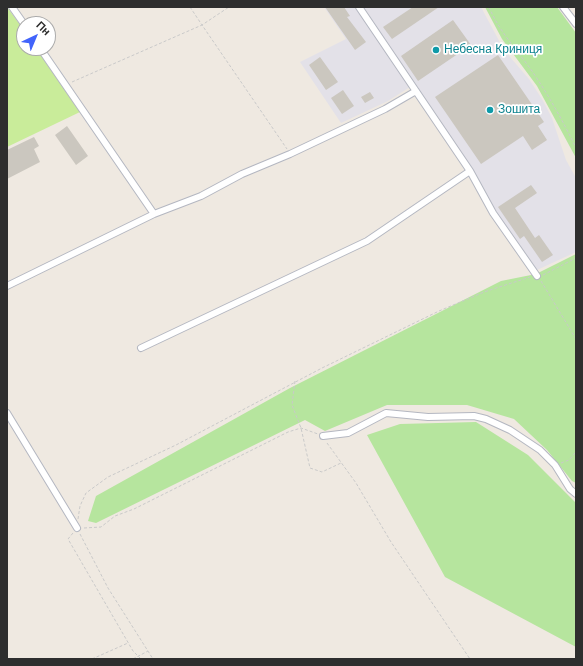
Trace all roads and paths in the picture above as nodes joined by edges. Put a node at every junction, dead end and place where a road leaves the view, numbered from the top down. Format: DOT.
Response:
graph roads {
  1 [pos="12,7"];
  2 [pos="190,7"];
  3 [pos="229,7"];
  4 [pos="358,7"];
  5 [pos="489,7"];
  6 [pos="563,7"];
  7 [pos="18,16"];
  8 [pos="576,24"];
  9 [pos="202,25"];
  10 [pos="46,56"];
  11 [pos="66,85"];
  12 [pos="416,91"];
  13 [pos="576,148"];
  14 [pos="290,154"];
  15 [pos="470,171"];
  16 [pos="154,214"];
  17 [pos="576,258"];
  18 [pos="537,276"];
  19 [pos="7,286"];
  20 [pos="576,339"];
  21 [pos="141,348"];
  22 [pos="295,381"];
  23 [pos="7,413"];
  24 [pos="301,428"];
  25 [pos="323,436"];
  26 [pos="576,452"];
  27 [pos="341,462"];
  28 [pos="555,465"];
  29 [pos="576,494"];
  30 [pos="77,528"];
  31 [pos="128,642"];
  32 [pos="148,650"];
  33 [pos="138,656"];
  34 [pos="92,659"];
  35 [pos="133,659"];
  36 [pos="141,659"];
  37 [pos="153,659"];
  38 [pos="470,659"];
  1 -- 7 [label="street"];
  2 -- 9 [label="path"];
  3 -- 9 [label="path"];
  4 -- 12 [label="street"];
  5 -- 13 [label="path"];
  6 -- 8 [label="street"];
  9 -- 11 [label="path"];
  9 -- 14 [label="path"];
  10 -- 11 [label="street"];
  11 -- 16 [label="street"];
  12 -- 14 [label="street"];
  12 -- 15 [label="street"];
  14 -- 16 [label="street"];
  15 -- 18 [label="street"];
  15 -- 21 [label="street"];
  16 -- 19 [label="street"];
  17 -- 18 [label="path"];
  18 -- 20 [label="path"];
  18 -- 22 [label="path"];
  22 -- 24 [label="path"];
  22 -- 30 [label="path"];
  23 -- 30 [label="street"];
  24 -- 25 [label="path"];
  24 -- 27 [label="path"];
  24 -- 30 [label="path"];
  25 -- 27 [label="path"];
  25 -- 28 [label="street"];
  26 -- 28 [label="path"];
  27 -- 38 [label="path"];
  28 -- 29 [label="street"];
  30 -- 31 [label="path"];
  30 -- 32 [label="path"];
  31 -- 33 [label="path"];
  31 -- 34 [label="path"];
  32 -- 33 [label="path"];
  32 -- 37 [label="path"];
  33 -- 35 [label="path"];
  33 -- 36 [label="path"];
}
